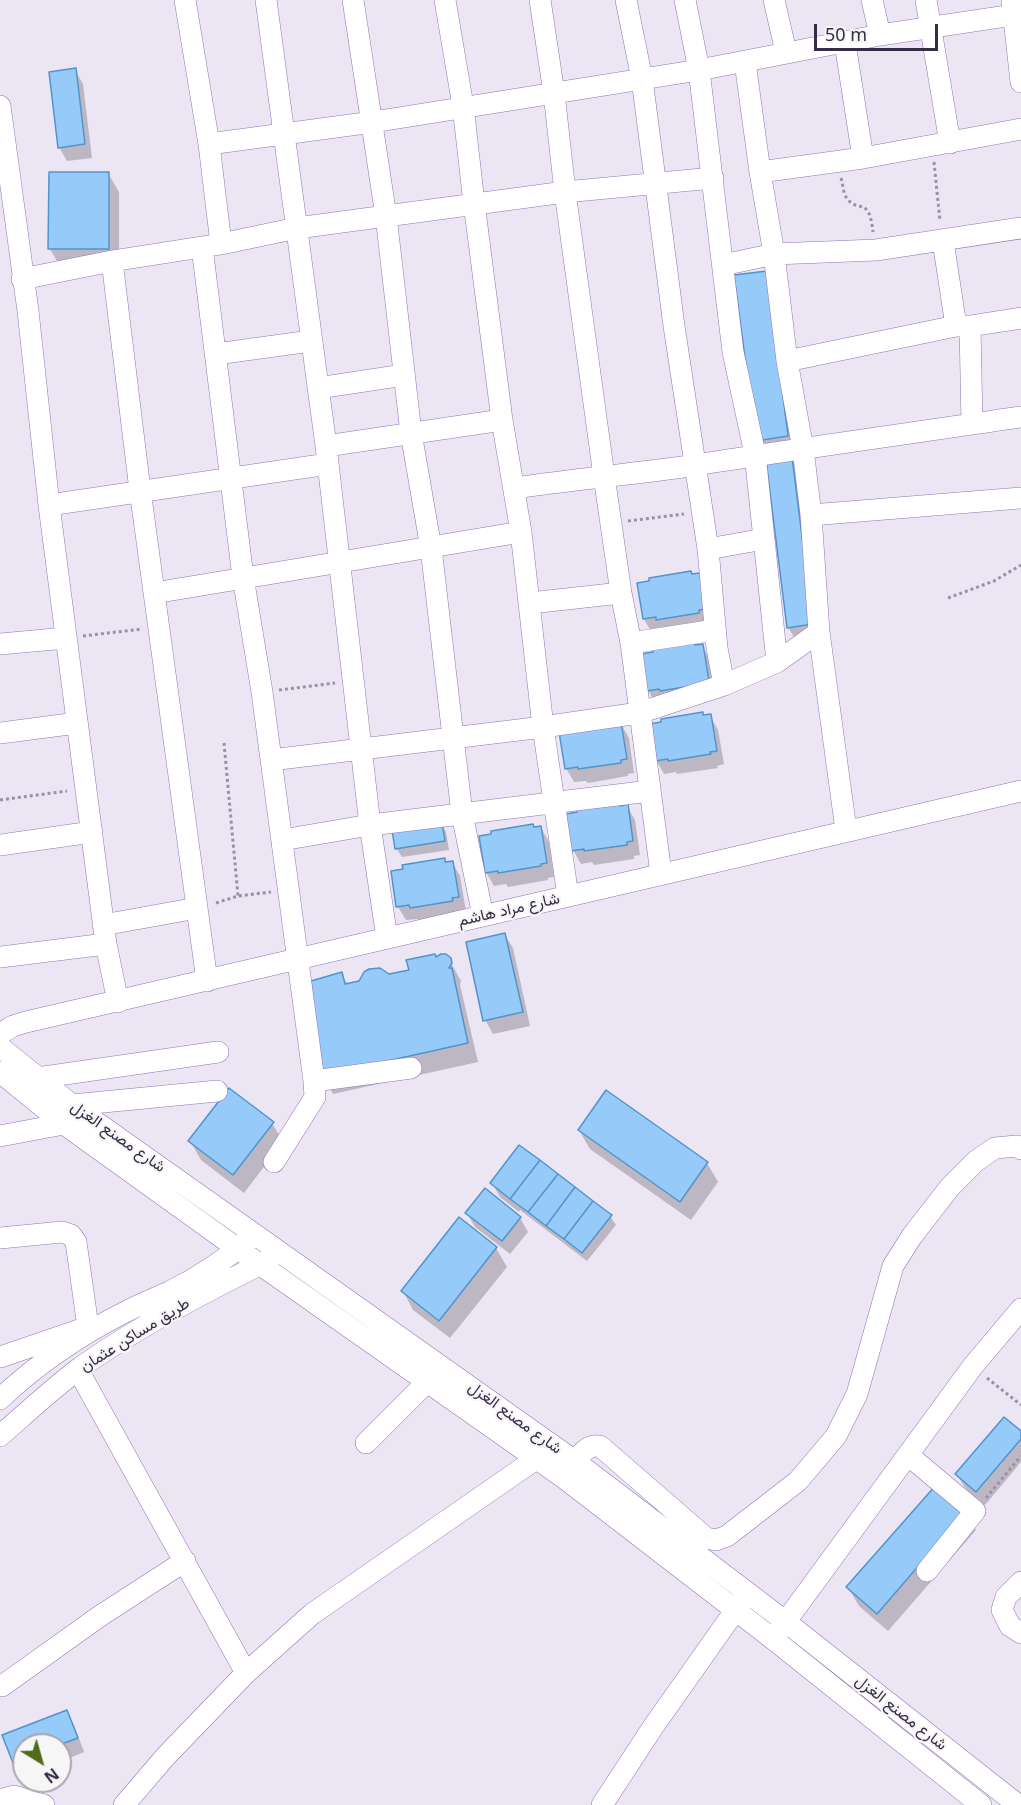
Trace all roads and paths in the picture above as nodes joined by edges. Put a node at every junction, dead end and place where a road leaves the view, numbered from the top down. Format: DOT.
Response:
graph roads {
  1 [pos="185,0"];
  2 [pos="266,0"];
  3 [pos="353,0"];
  4 [pos="446,0"];
  5 [pos="540,0"];
  6 [pos="626,0"];
  7 [pos="685,0"];
  8 [pos="774,0"];
  9 [pos="872,0"];
  10 [pos="926,0"];
  11 [pos="1016,10"];
  12 [pos="931,29"];
  13 [pos="880,35"];
  14 [pos="845,42"];
  15 [pos="786,52"];
  16 [pos="745,62"];
  17 [pos="699,70"];
  18 [pos="642,79"];
  19 [pos="1021,82"];
  20 [pos="554,93"];
  21 [pos="0,106"];
  22 [pos="463,106"];
  23 [pos="373,122"];
  24 [pos="1021,129"];
  25 [pos="284,134"];
  26 [pos="209,144"];
  27 [pos="941,145"];
  28 [pos="862,158"];
  29 [pos="837,162"];
  30 [pos="760,172"];
  31 [pos="713,178"];
  32 [pos="657,184"];
  33 [pos="565,192"];
  34 [pos="474,203"];
  35 [pos="6,205"];
  36 [pos="386,216"];
  37 [pos="297,228"];
  38 [pos="1021,228"];
  39 [pos="943,241"];
  40 [pos="211,246"];
  41 [pos="876,250"];
  42 [pos="774,254"];
  43 [pos="112,261"];
  44 [pos="723,265"];
  45 [pos="22,279"];
  46 [pos="1021,318"];
  47 [pos="963,326"];
  48 [pos="312,340"];
  49 [pos="216,354"];
  50 [pos="787,361"];
  51 [pos="404,375"];
  52 [pos="318,388"];
  53 [pos="1021,417"];
  54 [pos="502,420"];
  55 [pos="972,424"];
  56 [pos="411,433"];
  57 [pos="802,449"];
  58 [pos="755,454"];
  59 [pos="327,455"];
  60 [pos="695,465"];
  61 [pos="604,476"];
  62 [pos="231,478"];
  63 [pos="515,488"];
  64 [pos="140,490"];
  65 [pos="1021,498"];
  66 [pos="49,505"];
  67 [pos="701,511"];
  68 [pos="811,515"];
  69 [pos="612,524"];
  70 [pos="521,532"];
  71 [pos="764,539"];
  72 [pos="432,548"];
  73 [pos="708,549"];
  74 [pos="340,561"];
  75 [pos="1021,565"];
  76 [pos="243,577"];
  77 [pos="154,593"];
  78 [pos="621,593"];
  79 [pos="948,597"];
  80 [pos="530,603"];
  81 [pos="158,628"];
  82 [pos="715,630"];
  83 [pos="819,632"];
  84 [pos="66,638"];
  85 [pos="631,643"];
  86 [pos="0,644"];
  87 [pos="777,662"];
  88 [pos="354,681"];
  89 [pos="724,685"];
  90 [pos="262,692"];
  91 [pos="639,713"];
  92 [pos="77,723"];
  93 [pos="543,728"];
  94 [pos="0,733"];
  95 [pos="452,738"];
  96 [pos="224,743"];
  97 [pos="363,749"];
  98 [pos="271,760"];
  99 [pos="87,788"];
  100 [pos="650,791"];
  101 [pos="1021,791"];
  102 [pos="0,800"];
  103 [pos="554,803"];
  104 [pos="462,814"];
  105 [pos="370,825"];
  106 [pos="846,831"];
  107 [pos="92,832"];
  108 [pos="282,840"];
  109 [pos="0,845"];
  110 [pos="661,874"];
  111 [pos="288,889"];
  112 [pos="238,896"];
  113 [pos="568,896"];
  114 [pos="197,908"];
  115 [pos="483,916"];
  116 [pos="104,935"];
  117 [pos="387,939"];
  118 [pos="0,957"];
  119 [pos="298,959"];
  120 [pos="207,981"];
  121 [pos="118,1002"];
  122 [pos="0,1034"];
  123 [pos="0,1047"];
  124 [pos="218,1052"];
  125 [pos="411,1068"];
  126 [pos="0,1072"];
  127 [pos="37,1078"];
  128 [pos="314,1081"];
  129 [pos="216,1091"];
  130 [pos="68,1114"];
  131 [pos="0,1136"];
  132 [pos="1021,1149"];
  133 [pos="274,1162"];
  134 [pos="255,1234"];
  135 [pos="0,1238"];
  136 [pos="238,1249"];
  137 [pos="282,1253"];
  138 [pos="260,1264"];
  139 [pos="214,1278"];
  140 [pos="1021,1309"];
  141 [pos="88,1329"];
  142 [pos="0,1356"];
  143 [pos="972,1366"];
  144 [pos="443,1367"];
  145 [pos="78,1370"];
  146 [pos="428,1382"];
  147 [pos="0,1399"];
  148 [pos="1021,1405"];
  149 [pos="0,1436"];
  150 [pos="366,1443"];
  151 [pos="546,1452"];
  152 [pos="908,1455"];
  153 [pos="1021,1456"];
  154 [pos="570,1470"];
  155 [pos="975,1511"];
  156 [pos="185,1561"];
  157 [pos="927,1571"];
  158 [pos="1021,1582"];
  159 [pos="742,1601"];
  160 [pos="786,1622"];
  161 [pos="1021,1633"];
  162 [pos="773,1639"];
  163 [pos="246,1673"];
  164 [pos="2,1686"];
  165 [pos="0,1800"];
  166 [pos="44,1805"];
  167 [pos="124,1805"];
  168 [pos="602,1805"];
  169 [pos="981,1805"];
  170 [pos="1018,1805"];
  1 -- 26 [label="street"];
  2 -- 25 [label="street"];
  3 -- 23 [label="street"];
  4 -- 22 [label="street"];
  5 -- 20 [label="street"];
  6 -- 18 [label="street"];
  7 -- 17 [label="street"];
  8 -- 15 [label="street"];
  9 -- 13 [label="street"];
  10 -- 12 [label="street"];
  11 -- 12 [label="street"];
  11 -- 19 [label="street"];
  12 -- 13 [label="street"];
  12 -- 27 [label="street"];
  13 -- 14 [label="street"];
  14 -- 15 [label="street"];
  14 -- 28 [label="street"];
  15 -- 16 [label="street"];
  16 -- 17 [label="street"];
  16 -- 30 [label="street"];
  17 -- 18 [label="street"];
  17 -- 31 [label="street"];
  18 -- 20 [label="street"];
  18 -- 32 [label="street"];
  20 -- 22 [label="street"];
  20 -- 33 [label="street"];
  21 -- 35 [label="street"];
  22 -- 23 [label="street"];
  22 -- 34 [label="street"];
  23 -- 25 [label="street"];
  23 -- 36 [label="street"];
  24 -- 27 [label="street"];
  25 -- 26 [label="street"];
  25 -- 37 [label="street"];
  26 -- 40 [label="street"];
  27 -- 28 [label="street"];
  27 -- 39 [label="path"];
  28 -- 29 [label="street"];
  29 -- 30 [label="street"];
  29 -- 41 [label="path"];
  30 -- 42 [label="street"];
  31 -- 32 [label="street"];
  31 -- 44 [label="street"];
  32 -- 33 [label="street"];
  32 -- 60 [label="street"];
  33 -- 34 [label="street"];
  33 -- 61 [label="street"];
  34 -- 36 [label="street"];
  34 -- 54 [label="street"];
  35 -- 45 [label="street"];
  36 -- 37 [label="street"];
  36 -- 51 [label="street"];
  37 -- 40 [label="street"];
  37 -- 48 [label="street"];
  38 -- 39 [label="street"];
  39 -- 41 [label="street"];
  39 -- 47 [label="street"];
  40 -- 43 [label="street"];
  40 -- 49 [label="street"];
  41 -- 42 [label="street"];
  42 -- 44 [label="street"];
  42 -- 50 [label="street"];
  43 -- 45 [label="street"];
  43 -- 64 [label="street"];
  44 -- 58 [label="street"];
  45 -- 66 [label="street"];
  46 -- 47 [label="street"];
  47 -- 50 [label="street"];
  47 -- 55 [label="street"];
  48 -- 49 [label="street"];
  48 -- 52 [label="street"];
  49 -- 62 [label="street"];
  50 -- 57 [label="street"];
  51 -- 52 [label="street"];
  51 -- 56 [label="street"];
  52 -- 59 [label="street"];
  53 -- 55 [label="street"];
  54 -- 56 [label="street"];
  54 -- 63 [label="street"];
  55 -- 57 [label="street"];
  56 -- 59 [label="street"];
  56 -- 72 [label="street"];
  57 -- 58 [label="street"];
  57 -- 68 [label="street"];
  58 -- 60 [label="street"];
  58 -- 71 [label="street"];
  59 -- 62 [label="street"];
  59 -- 74 [label="street"];
  60 -- 61 [label="street"];
  60 -- 67 [label="street"];
  61 -- 63 [label="street"];
  61 -- 69 [label="street"];
  62 -- 64 [label="street"];
  62 -- 76 [label="street"];
  63 -- 70 [label="street"];
  64 -- 66 [label="street"];
  64 -- 77 [label="street"];
  65 -- 68 [label="street"];
  66 -- 84 [label="street"];
  67 -- 69 [label="path"];
  67 -- 73 [label="street"];
  68 -- 83 [label="street"];
  69 -- 78 [label="street"];
  70 -- 72 [label="street"];
  70 -- 80 [label="street"];
  71 -- 73 [label="street"];
  71 -- 87 [label="street"];
  72 -- 74 [label="street"];
  72 -- 95 [label="street"];
  73 -- 82 [label="street"];
  74 -- 76 [label="street"];
  74 -- 88 [label="street"];
  75 -- 79 [label="path"];
  76 -- 77 [label="street"];
  76 -- 90 [label="street"];
  77 -- 81 [label="street"];
  78 -- 80 [label="street"];
  78 -- 85 [label="street"];
  80 -- 93 [label="street"];
  81 -- 84 [label="path"];
  81 -- 114 [label="street"];
  82 -- 85 [label="street"];
  82 -- 89 [label="street"];
  83 -- 87 [label="street"];
  83 -- 106 [label="street"];
  84 -- 86 [label="street"];
  84 -- 92 [label="street"];
  85 -- 91 [label="street"];
  87 -- 89 [label="street"];
  88 -- 90 [label="path"];
  88 -- 97 [label="street"];
  89 -- 91 [label="street"];
  90 -- 98 [label="street"];
  91 -- 93 [label="street"];
  91 -- 100 [label="street"];
  92 -- 94 [label="street"];
  92 -- 99 [label="street"];
  93 -- 95 [label="street"];
  93 -- 103 [label="street"];
  95 -- 97 [label="street"];
  95 -- 104 [label="street"];
  96 -- 112 [label="path"];
  97 -- 98 [label="street"];
  97 -- 105 [label="street"];
  98 -- 108 [label="street"];
  99 -- 102 [label="path"];
  99 -- 107 [label="street"];
  100 -- 103 [label="street"];
  100 -- 110 [label="street"];
  101 -- 106 [label="street, شارع مراد هاشم"];
  103 -- 104 [label="street"];
  103 -- 113 [label="street"];
  104 -- 105 [label="street"];
  104 -- 115 [label="street"];
  105 -- 108 [label="street"];
  105 -- 117 [label="street"];
  106 -- 110 [label="street, شارع مراد هاشم"];
  107 -- 109 [label="street"];
  107 -- 116 [label="street"];
  108 -- 111 [label="street"];
  110 -- 113 [label="street, شارع مراد هاشم"];
  111 -- 112 [label="path"];
  111 -- 119 [label="street"];
  112 -- 114 [label="path"];
  113 -- 115 [label="street, شارع مراد هاشم"];
  114 -- 116 [label="street"];
  114 -- 120 [label="street"];
  115 -- 117 [label="street, شارع مراد هاشم"];
  116 -- 118 [label="street"];
  116 -- 121 [label="street"];
  117 -- 119 [label="street, شارع مراد هاشم"];
  119 -- 120 [label="street, شارع مراد هاشم"];
  119 -- 128 [label="street"];
  120 -- 121 [label="street, شارع مراد هاشم"];
  121 -- 122 [label="street, شارع مراد هاشم"];
  123 -- 127 [label="street, شارع مصنع الغزل"];
  124 -- 127 [label="street"];
  125 -- 128 [label="street"];
  126 -- 130 [label="street, شارع مصنع الغزل"];
  127 -- 130 [label="street, شارع مصنع الغزل"];
  128 -- 133 [label="street"];
  129 -- 130 [label="street"];
  130 -- 131 [label="street"];
  130 -- 134 [label="street, شارع مصنع الغزل"];
  130 -- 136 [label="street, شارع مصنع الغزل"];
  132 -- 154 [label="street"];
  134 -- 136 [label="street, طريق مساكن عثمان"];
  134 -- 137 [label="street, شارع مصنع الغزل"];
  135 -- 141 [label="street"];
  136 -- 138 [label="street, شارع مصنع الغزل"];
  136 -- 139 [label="street, طريق مساكن عثمان"];
  137 -- 138 [label="street, طريق مساكن عثمان"];
  137 -- 144 [label="street, شارع مصنع الغزل"];
  138 -- 139 [label="street, طريق مساكن عثمان"];
  138 -- 146 [label="street, شارع مصنع الغزل"];
  139 -- 141 [label="street, طريق مساكن عثمان"];
  139 -- 145 [label="street, طريق مساكن عثمان"];
  140 -- 143 [label="street"];
  141 -- 142 [label="street"];
  141 -- 147 [label="street, طريق مساكن عثمان"];
  143 -- 148 [label="path"];
  143 -- 152 [label="street"];
  144 -- 146 [label="street"];
  144 -- 151 [label="street, شارع مصنع الغزل"];
  145 -- 149 [label="street, طريق مساكن عثمان"];
  145 -- 156 [label="street"];
  146 -- 150 [label="street"];
  146 -- 151 [label="street, شارع مصنع الغزل"];
  151 -- 154 [label="street, شارع مصنع الغزل"];
  151 -- 163 [label="street"];
  152 -- 155 [label="street"];
  152 -- 160 [label="street"];
  153 -- 155 [label="path"];
  154 -- 159 [label="street, شارع مصنع الغزل"];
  155 -- 157 [label="street"];
  156 -- 163 [label="street"];
  156 -- 164 [label="street"];
  158 -- 161 [label="street"];
  159 -- 160 [label="street, شارع مصنع الغزل"];
  159 -- 162 [label="street, شارع مصنع الغزل"];
  159 -- 168 [label="street"];
  160 -- 162 [label="street"];
  160 -- 170 [label="street, شارع مصنع الغزل"];
  162 -- 169 [label="street, شارع مصنع الغزل"];
  163 -- 167 [label="street"];
  165 -- 166 [label="street"];
}
